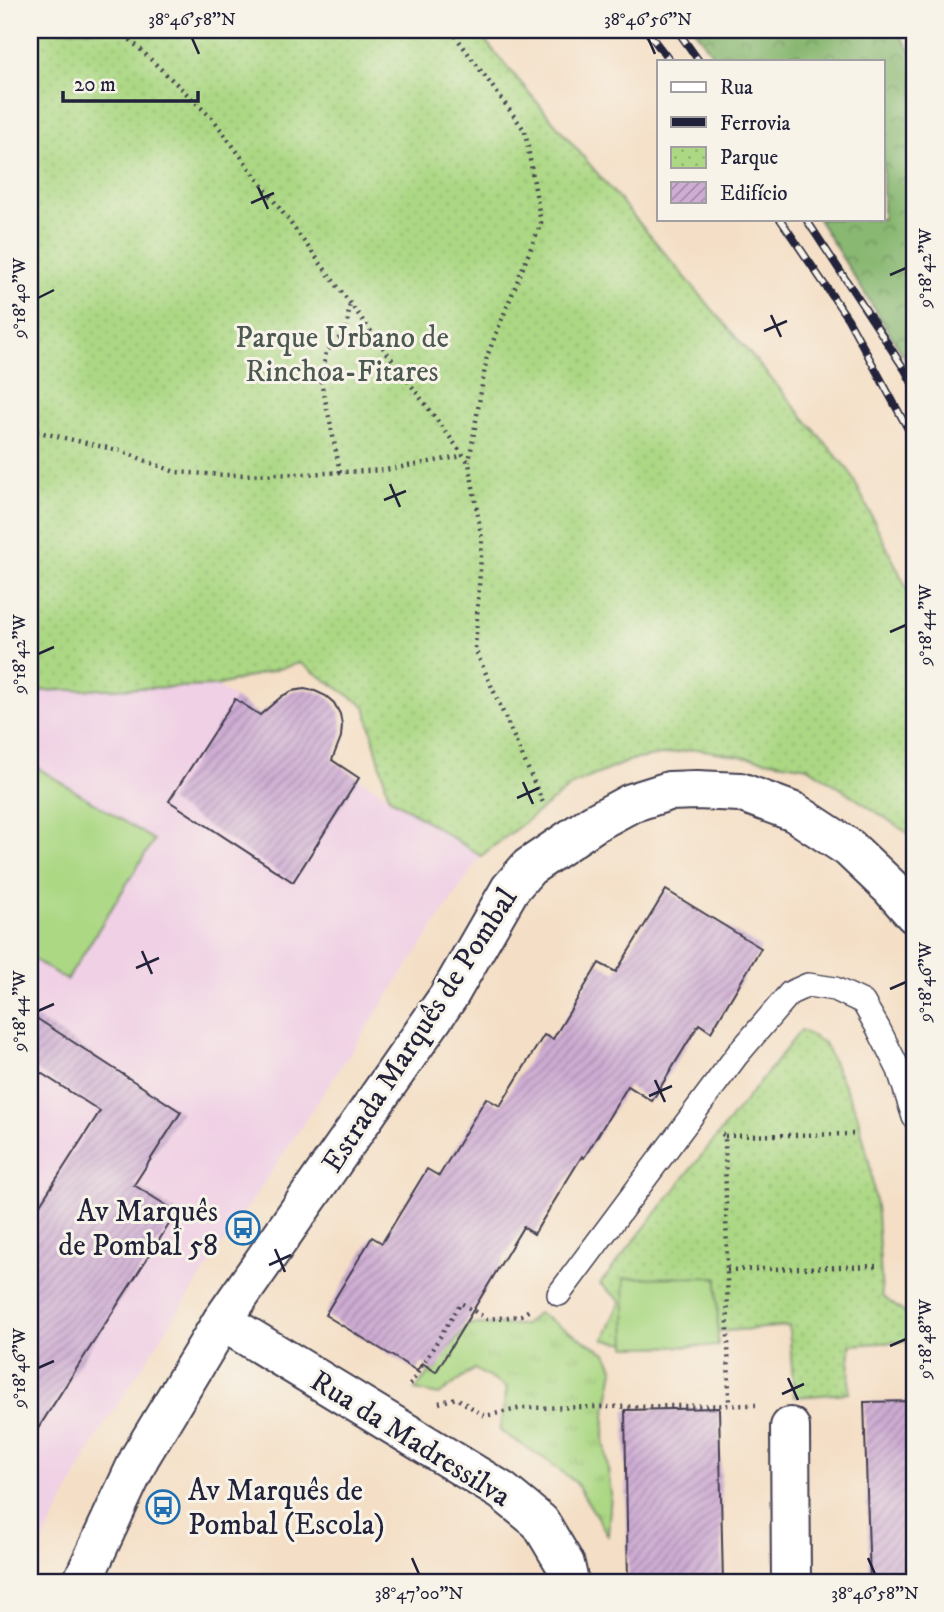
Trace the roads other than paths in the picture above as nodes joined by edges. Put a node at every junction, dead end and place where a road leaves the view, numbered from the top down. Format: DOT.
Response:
graph roads {
  1 [pos="914,914"];
  2 [pos="914,1117"];
  3 [pos="559,1294"];
  4 [pos="222,1321"];
  5 [pos="790,1427"];
  6 [pos="83,1582"];
  7 [pos="569,1582"];
  8 [pos="791,1582"];
  1 -- 4 [label="street, Estrada Marquês de Pombal"];
  2 -- 3 [label="lane"];
  4 -- 6 [label="street, Estrada Marquês de Pombal"];
  4 -- 7 [label="street, Rua da Madressilva"];
  5 -- 8 [label="street"];
}
